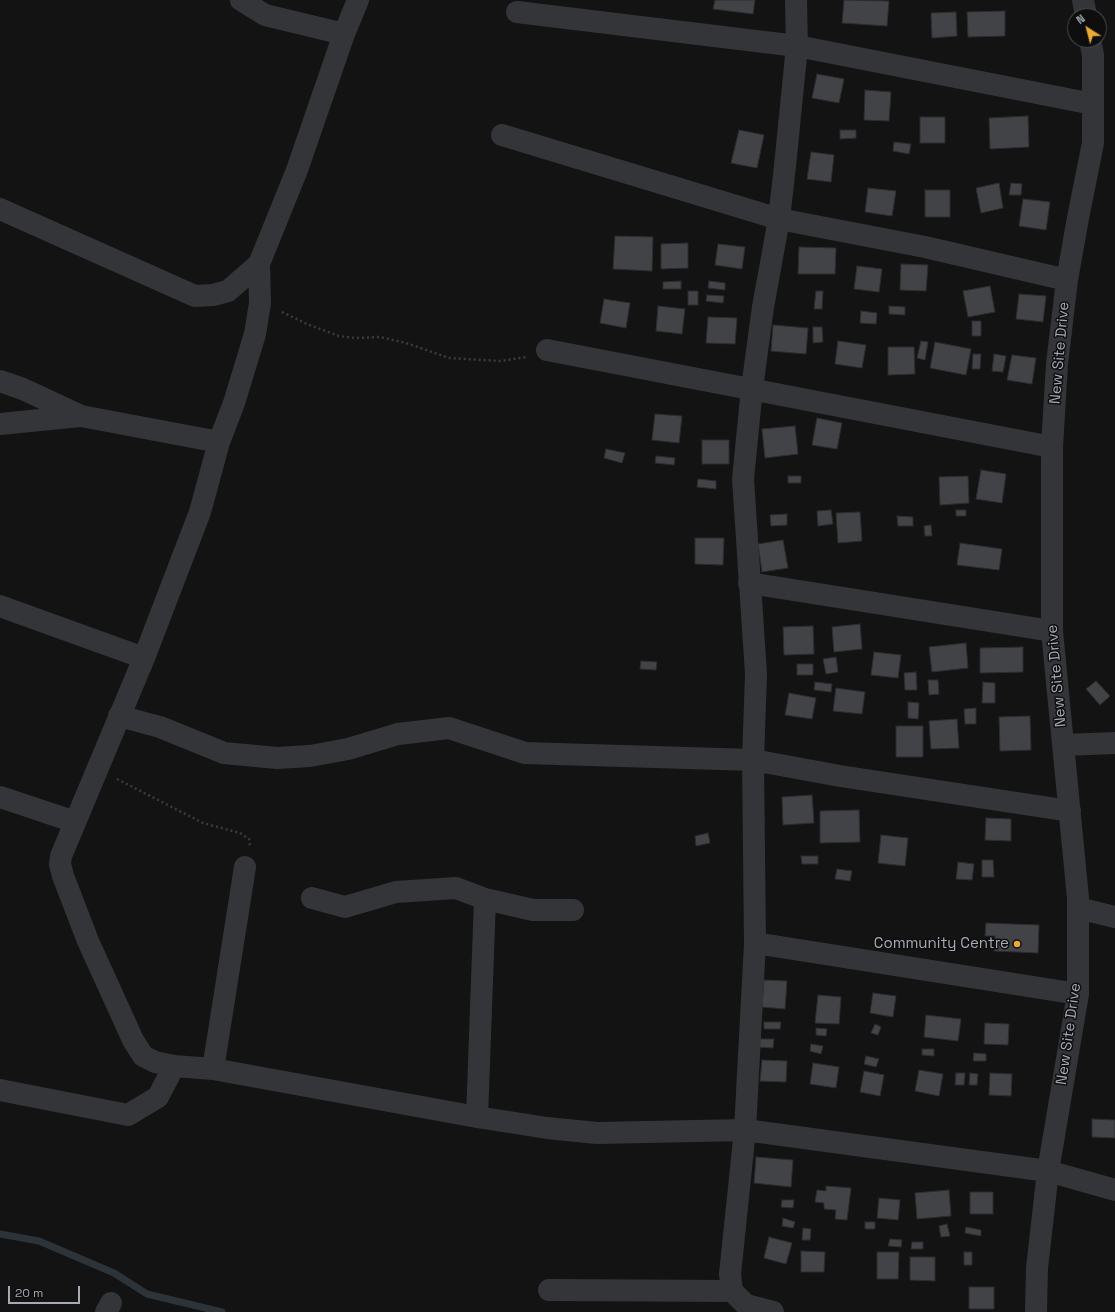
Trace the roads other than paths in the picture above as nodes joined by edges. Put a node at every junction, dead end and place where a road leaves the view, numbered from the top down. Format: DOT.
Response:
graph roads {
  1 [pos="241,0"];
  2 [pos="358,0"];
  3 [pos="796,0"];
  4 [pos="517,12"];
  5 [pos="344,34"];
  6 [pos="797,46"];
  7 [pos="1092,48"];
  8 [pos="1093,104"];
  9 [pos="502,135"];
  10 [pos="0,209"];
  11 [pos="779,219"];
  12 [pos="259,264"];
  13 [pos="1067,280"];
  14 [pos="547,350"];
  15 [pos="0,381"];
  16 [pos="752,388"];
  17 [pos="81,416"];
  18 [pos="0,424"];
  19 [pos="219,442"];
  20 [pos="1052,447"];
  21 [pos="749,583"];
  22 [pos="0,606"];
  23 [pos="1052,631"];
  24 [pos="144,658"];
  25 [pos="119,716"];
  26 [pos="1115,743"];
  27 [pos="1064,745"];
  28 [pos="753,760"];
  29 [pos="0,797"];
  30 [pos="1070,811"];
  31 [pos="75,822"];
  32 [pos="245,867"];
  33 [pos="312,898"];
  34 [pos="485,899"];
  35 [pos="1078,908"];
  36 [pos="573,910"];
  37 [pos="1115,917"];
  38 [pos="755,944"];
  39 [pos="1078,994"];
  40 [pos="174,1066"];
  41 [pos="213,1069"];
  42 [pos="0,1090"];
  43 [pos="477,1117"];
  44 [pos="745,1130"];
  45 [pos="1048,1171"];
  46 [pos="1115,1190"];
  47 [pos="549,1290"];
  48 [pos="732,1291"];
  49 [pos="773,1312"];
  50 [pos="1036,1312"];
  1 -- 5 [label="street"];
  2 -- 5 [label="street"];
  3 -- 6 [label="street"];
  4 -- 6 [label="street"];
  5 -- 12 [label="street"];
  6 -- 8 [label="street"];
  6 -- 11 [label="street"];
  7 -- 8 [label="street, New Site Drive"];
  8 -- 13 [label="street, New Site Drive"];
  9 -- 11 [label="street"];
  10 -- 12 [label="street"];
  11 -- 13 [label="street"];
  11 -- 16 [label="street"];
  12 -- 19 [label="street"];
  13 -- 20 [label="street, New Site Drive"];
  14 -- 16 [label="street"];
  15 -- 17 [label="street"];
  16 -- 20 [label="street"];
  16 -- 21 [label="street"];
  17 -- 18 [label="street"];
  17 -- 19 [label="street"];
  19 -- 24 [label="street"];
  20 -- 23 [label="street, New Site Drive"];
  21 -- 23 [label="street"];
  21 -- 28 [label="street"];
  22 -- 24 [label="street"];
  23 -- 27 [label="street, New Site Drive"];
  24 -- 25 [label="street"];
  25 -- 28 [label="street"];
  25 -- 31 [label="street"];
  26 -- 27 [label="street"];
  27 -- 30 [label="street, New Site Drive"];
  28 -- 30 [label="street"];
  28 -- 38 [label="street"];
  29 -- 31 [label="street"];
  30 -- 35 [label="street, New Site Drive"];
  31 -- 40 [label="street"];
  32 -- 41 [label="street"];
  33 -- 34 [label="street"];
  34 -- 36 [label="street"];
  34 -- 43 [label="street"];
  35 -- 37 [label="street"];
  35 -- 39 [label="street, New Site Drive"];
  38 -- 39 [label="street"];
  38 -- 44 [label="street"];
  39 -- 45 [label="street, New Site Drive"];
  40 -- 41 [label="street"];
  40 -- 42 [label="street"];
  41 -- 43 [label="street"];
  43 -- 44 [label="street"];
  44 -- 45 [label="street"];
  44 -- 48 [label="street"];
  45 -- 46 [label="street"];
  45 -- 50 [label="street, New Site Drive"];
  47 -- 48 [label="street"];
  48 -- 49 [label="street"];
}
